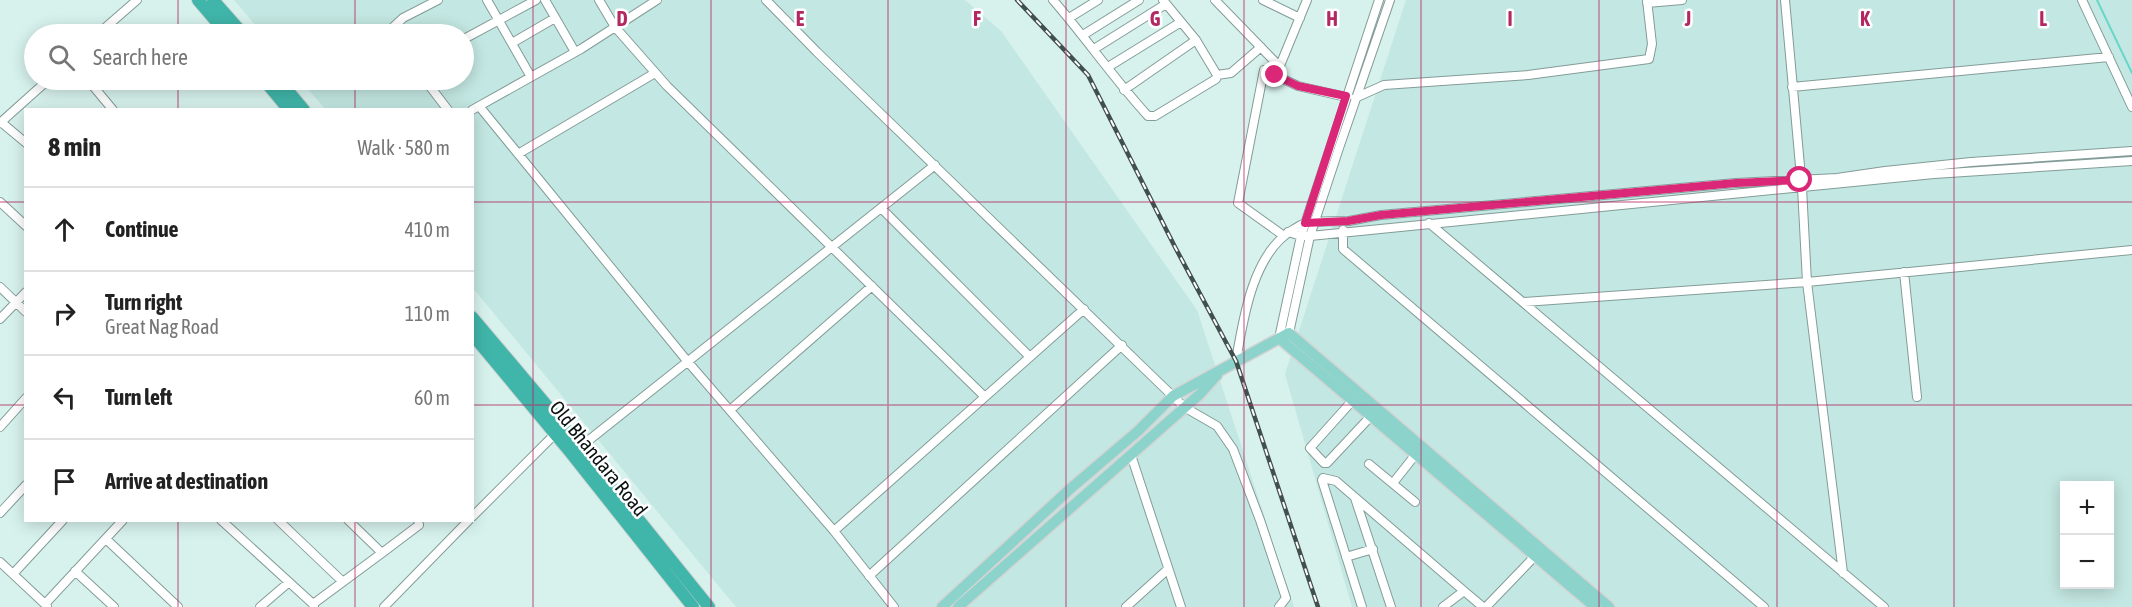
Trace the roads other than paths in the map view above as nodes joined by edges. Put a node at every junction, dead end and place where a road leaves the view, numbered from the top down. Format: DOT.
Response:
graph roads {
  1 [pos="198,0"];
  2 [pos="213,0"];
  3 [pos="438,0"];
  4 [pos="486,0"];
  5 [pos="536,0"];
  6 [pos="545,0"];
  7 [pos="599,0"];
  8 [pos="657,0"];
  9 [pos="766,0"];
  10 [pos="1055,0"];
  11 [pos="1098,0"];
  12 [pos="1139,0"];
  13 [pos="1215,0"];
  14 [pos="1263,0"];
  15 [pos="1306,0"];
  16 [pos="1379,0"];
  17 [pos="1390,0"];
  18 [pos="1682,0"];
  19 [pos="1785,0"];
  20 [pos="2082,0"];
  21 [pos="135,1"];
  22 [pos="1647,1"];
  23 [pos="1165,2"];
  24 [pos="1276,4"];
  25 [pos="555,18"];
  26 [pos="1069,18"];
  27 [pos="1300,18"];
  28 [pos="498,20"];
  29 [pos="1181,21"];
  30 [pos="109,24"];
  31 [pos="218,24"];
  32 [pos="234,24"];
  33 [pos="397,24"];
  34 [pos="615,27"];
  35 [pos="474,33"];
  36 [pos="1083,35"];
  37 [pos="1196,40"];
  38 [pos="512,43"];
  39 [pos="1261,47"];
  40 [pos="1094,49"];
  41 [pos="575,52"];
  42 [pos="2109,57"];
  43 [pos="1280,66"];
  44 [pos="1108,67"];
  45 [pos="656,73"];
  46 [pos="1216,75"];
  47 [pos="1275,75"];
  48 [pos="531,77"];
  49 [pos="1792,87"];
  50 [pos="37,90"];
  51 [pos="97,90"];
  52 [pos="272,90"];
  53 [pos="287,90"];
  54 [pos="433,90"];
  55 [pos="1124,90"];
  56 [pos="1346,96"];
  57 [pos="1355,98"];
  58 [pos="2132,106"];
  59 [pos="112,108"];
  60 [pos="287,108"];
  61 [pos="302,108"];
  62 [pos="446,108"];
  63 [pos="476,108"];
  64 [pos="1,122"];
  65 [pos="24,141"];
  66 [pos="2132,151"];
  67 [pos="518,154"];
  68 [pos="2132,161"];
  69 [pos="935,165"];
  70 [pos="1801,184"];
  71 [pos="0,202"];
  72 [pos="881,208"];
  73 [pos="1426,212"];
  74 [pos="1344,221"];
  75 [pos="1305,223"];
  76 [pos="1315,223"];
  77 [pos="1429,223"];
  78 [pos="24,224"];
  79 [pos="1343,233"];
  80 [pos="1286,234"];
  81 [pos="1301,236"];
  82 [pos="1310,236"];
  83 [pos="832,248"];
  84 [pos="2132,250"];
  85 [pos="1904,272"];
  86 [pos="1807,282"];
  87 [pos="872,286"];
  88 [pos="0,287"];
  89 [pos="24,294"];
  90 [pos="16,302"];
  91 [pos="1524,302"];
  92 [pos="1084,309"];
  93 [pos="24,310"];
  94 [pos="0,319"];
  95 [pos="474,320"];
  96 [pos="1289,333"];
  97 [pos="474,336"];
  98 [pos="1279,338"];
  99 [pos="1122,345"];
  100 [pos="1030,357"];
  101 [pos="1236,361"];
  102 [pos="688,362"];
  103 [pos="1221,370"];
  104 [pos="1173,396"];
  105 [pos="985,397"];
  106 [pos="1917,397"];
  107 [pos="24,400"];
  108 [pos="1353,400"];
  109 [pos="1185,406"];
  110 [pos="730,410"];
  111 [pos="1371,416"];
  112 [pos="0,427"];
  113 [pos="559,430"];
  114 [pos="576,450"];
  115 [pos="1416,454"];
  116 [pos="1131,455"];
  117 [pos="1369,464"];
  118 [pos="1393,483"];
  119 [pos="24,487"];
  120 [pos="1355,496"];
  121 [pos="1415,502"];
  122 [pos="0,513"];
  123 [pos="474,516"];
  124 [pos="630,519"];
  125 [pos="61,522"];
  126 [pos="121,522"];
  127 [pos="223,522"];
  128 [pos="233,522"];
  129 [pos="280,522"];
  130 [pos="350,522"];
  131 [pos="418,522"];
  132 [pos="468,522"];
  133 [pos="229,527"];
  134 [pos="834,531"];
  135 [pos="106,539"];
  136 [pos="1373,549"];
  137 [pos="1538,552"];
  138 [pos="382,553"];
  139 [pos="1346,556"];
  140 [pos="0,562"];
  141 [pos="1167,570"];
  142 [pos="75,571"];
  143 [pos="1843,573"];
  144 [pos="13,574"];
  145 [pos="869,576"];
  146 [pos="343,582"];
  147 [pos="288,583"];
  148 [pos="1464,591"];
  149 [pos="47,605"];
  150 [pos="313,606"];
  151 [pos="114,607"];
  152 [pos="178,607"];
  153 [pos="260,607"];
  154 [pos="384,607"];
  155 [pos="693,607"];
  156 [pos="709,607"];
  157 [pos="894,607"];
  158 [pos="942,607"];
  159 [pos="958,607"];
  160 [pos="1126,607"];
  161 [pos="1181,607"];
  162 [pos="1279,607"];
  163 [pos="1362,607"];
  164 [pos="1391,607"];
  165 [pos="1443,607"];
  166 [pos="1485,607"];
  167 [pos="1595,607"];
  168 [pos="1609,607"];
  169 [pos="1764,607"];
  170 [pos="1882,607"];
  1 -- 31 [label="highway"];
  2 -- 32 [label="highway"];
  3 -- 33 [label="street"];
  4 -- 28 [label="street"];
  5 -- 28 [label="street"];
  6 -- 25 [label="street"];
  7 -- 34 [label="street"];
  8 -- 34 [label="street"];
  9 -- 69 [label="street"];
  10 -- 26 [label="street"];
  11 -- 26 [label="street"];
  12 -- 36 [label="street"];
  13 -- 39 [label="street"];
  14 -- 24 [label="street"];
  15 -- 27 [label="street"];
  16 -- 56 [label="street"];
  17 -- 57 [label="street"];
  18 -- 22 [label="street"];
  19 -- 49 [label="street"];
  20 -- 42 [label="street"];
  21 -- 30 [label="street"];
  22 -- 57 [label="street"];
  23 -- 29 [label="street"];
  23 -- 40 [label="street"];
  24 -- 27 [label="street"];
  25 -- 38 [label="street"];
  25 -- 41 [label="street"];
  26 -- 36 [label="street"];
  27 -- 43 [label="street"];
  28 -- 35 [label="street"];
  28 -- 38 [label="street"];
  29 -- 37 [label="street"];
  29 -- 44 [label="street"];
  34 -- 41 [label="street"];
  34 -- 45 [label="street"];
  36 -- 40 [label="street"];
  37 -- 46 [label="street"];
  37 -- 55 [label="street"];
  38 -- 48 [label="street"];
  39 -- 43 [label="street"];
  39 -- 46 [label="street"];
  40 -- 44 [label="street"];
  41 -- 48 [label="street"];
  42 -- 49 [label="street"];
  42 -- 58 [label="street"];
  43 -- 47 [label="street"];
  44 -- 55 [label="street"];
  45 -- 67 [label="street"];
  45 -- 83 [label="street"];
  46 -- 55 [label="street"];
  47 -- 56 [label="street"];
  47 -- 80 [label="street"];
  48 -- 63 [label="street"];
  49 -- 70 [label="street"];
  50 -- 64 [label="street"];
  51 -- 59 [label="street"];
  52 -- 60 [label="highway"];
  53 -- 61 [label="highway"];
  54 -- 62 [label="street"];
  56 -- 75 [label="street"];
  57 -- 76 [label="street"];
  63 -- 67 [label="street"];
  64 -- 65 [label="street"];
  66 -- 70 [label="street"];
  67 -- 102 [label="street"];
  68 -- 70 [label="street"];
  69 -- 72 [label="street"];
  69 -- 92 [label="street"];
  70 -- 73 [label="street"];
  70 -- 77 [label="street"];
  70 -- 86 [label="street"];
  71 -- 78 [label="street"];
  72 -- 83 [label="street"];
  72 -- 100 [label="street"];
  73 -- 74 [label="street"];
  73 -- 77 [label="street"];
  74 -- 76 [label="street"];
  74 -- 79 [label="street"];
  75 -- 76 [label="street"];
  75 -- 80 [label="street"];
  75 -- 81 [label="street"];
  76 -- 82 [label="street"];
  77 -- 79 [label="street"];
  77 -- 91 [label="street"];
  79 -- 82 [label="street"];
  79 -- 169 [label="street"];
  80 -- 81 [label="street"];
  80 -- 101 [label="street"];
  81 -- 82 [label="street"];
  81 -- 98 [label="street"];
  82 -- 96 [label="street"];
  83 -- 87 [label="street"];
  83 -- 102 [label="street"];
  84 -- 85 [label="street"];
  85 -- 86 [label="street"];
  85 -- 106 [label="street"];
  86 -- 91 [label="street"];
  86 -- 143 [label="street"];
  87 -- 105 [label="street"];
  87 -- 110 [label="street"];
  88 -- 90 [label="street"];
  89 -- 90 [label="street"];
  90 -- 93 [label="street"];
  90 -- 94 [label="street"];
  91 -- 143 [label="street"];
  92 -- 99 [label="street"];
  92 -- 100 [label="street"];
  95 -- 113 [label="highway"];
  96 -- 98 [label="main road"];
  96 -- 137 [label="main road"];
  97 -- 113 [label="highway, Old Bhandara Road"];
  98 -- 101 [label="main road"];
  98 -- 108 [label="main road"];
  99 -- 104 [label="street"];
  99 -- 145 [label="street"];
  100 -- 105 [label="street"];
  101 -- 103 [label="main road"];
  102 -- 110 [label="street"];
  102 -- 114 [label="street"];
  103 -- 104 [label="main road"];
  103 -- 109 [label="main road"];
  104 -- 109 [label="street"];
  104 -- 158 [label="main road"];
  105 -- 134 [label="street"];
  107 -- 112 [label="street"];
  108 -- 111 [label="main road"];
  108 -- 111 [label="street"];
  109 -- 116 [label="main road"];
  109 -- 162 [label="street"];
  110 -- 134 [label="street"];
  111 -- 115 [label="main road"];
  113 -- 114 [label="highway, Old Bhandara Road"];
  113 -- 123 [label="street"];
  114 -- 124 [label="highway, Old Bhandara Road"];
  115 -- 118 [label="street"];
  115 -- 137 [label="main road"];
  116 -- 141 [label="street"];
  116 -- 159 [label="main road"];
  117 -- 118 [label="street"];
  118 -- 121 [label="street"];
  119 -- 122 [label="street"];
  120 -- 136 [label="street"];
  120 -- 139 [label="street"];
  120 -- 148 [label="street"];
  124 -- 155 [label="highway, Old Bhandara Road"];
  124 -- 156 [label="highway"];
  125 -- 144 [label="street"];
  126 -- 135 [label="street"];
  127 -- 133 [label="street"];
  128 -- 133 [label="street"];
  129 -- 146 [label="street"];
  130 -- 138 [label="street"];
  131 -- 138 [label="street"];
  132 -- 154 [label="street"];
  133 -- 147 [label="street"];
  134 -- 145 [label="street"];
  135 -- 142 [label="street"];
  135 -- 152 [label="street"];
  136 -- 139 [label="street"];
  136 -- 164 [label="street"];
  137 -- 166 [label="street"];
  137 -- 167 [label="main road"];
  137 -- 168 [label="main road"];
  138 -- 146 [label="street"];
  139 -- 163 [label="street"];
  140 -- 144 [label="street"];
  141 -- 160 [label="street"];
  141 -- 161 [label="street"];
  142 -- 149 [label="street"];
  142 -- 151 [label="street"];
  143 -- 170 [label="street"];
  144 -- 149 [label="street"];
  145 -- 157 [label="street"];
  146 -- 150 [label="street"];
  147 -- 150 [label="street"];
  147 -- 153 [label="street"];
  148 -- 165 [label="street"];
  148 -- 166 [label="street"];
}
